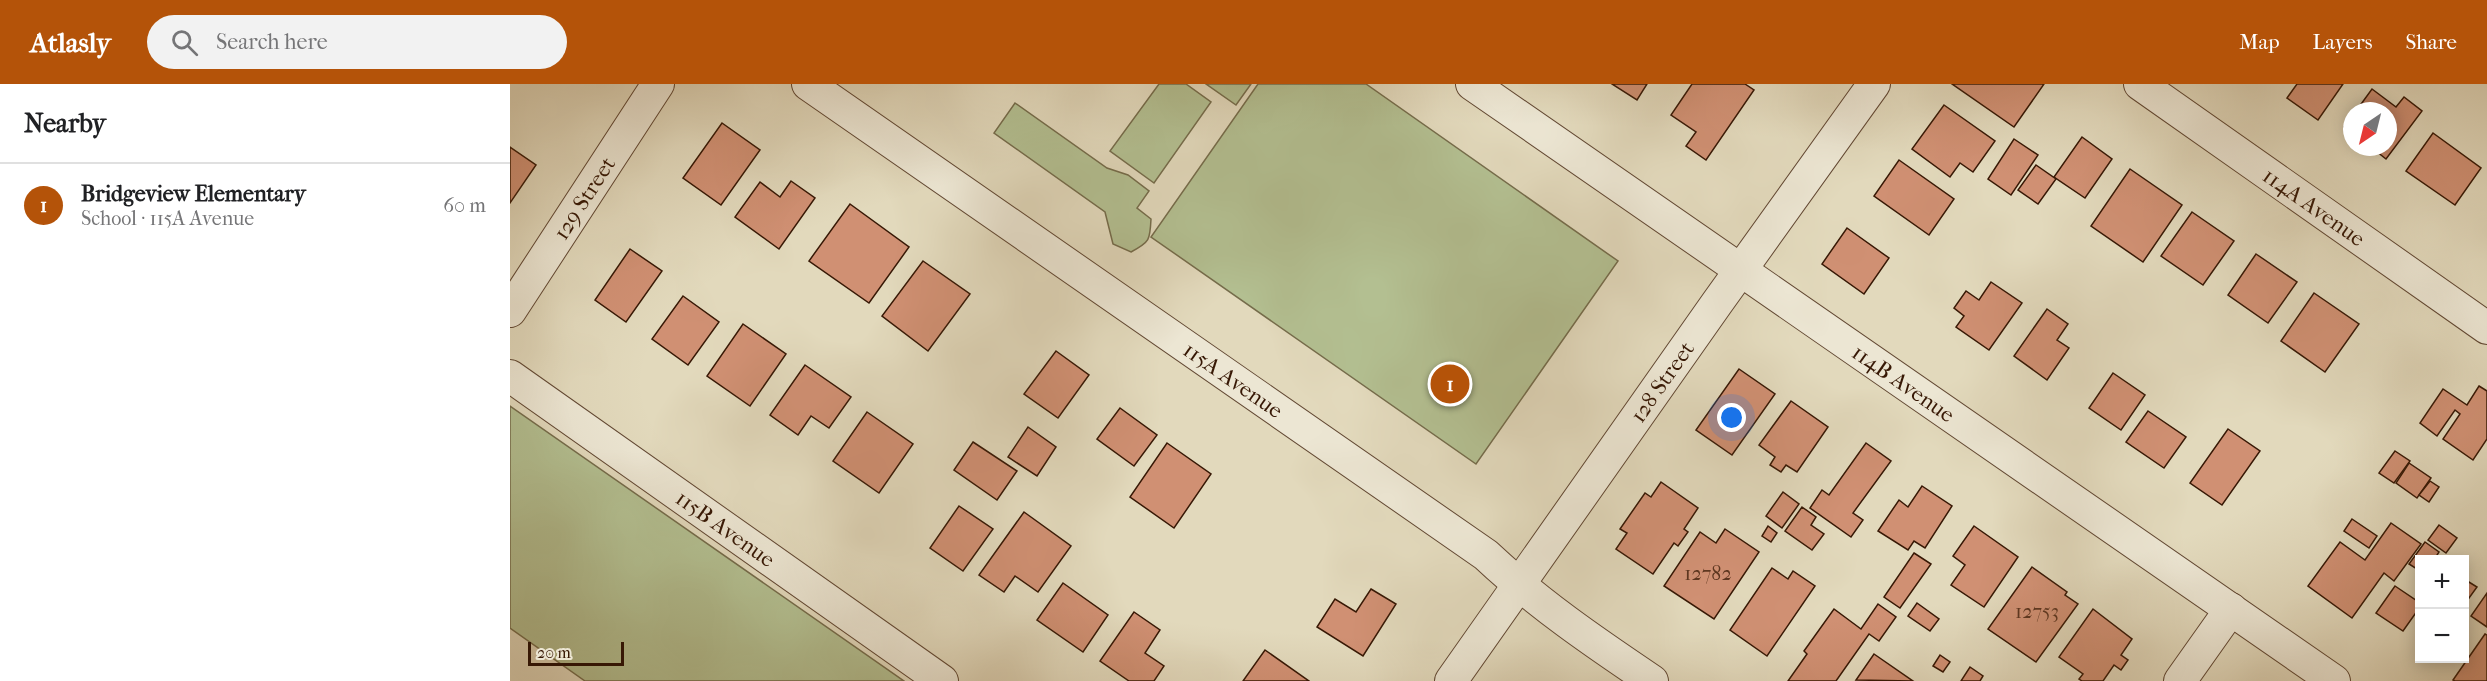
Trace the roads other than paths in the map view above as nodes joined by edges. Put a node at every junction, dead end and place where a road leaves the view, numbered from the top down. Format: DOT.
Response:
graph roads {
  1 [pos="658,84"];
  2 [pos="808,84"];
  3 [pos="1472,84"];
  4 [pos="1874,84"];
  5 [pos="2140,84"];
  6 [pos="1741,272"];
  7 [pos="510,311"];
  8 [pos="2487,328"];
  9 [pos="510,376"];
  10 [pos="1519,586"];
  11 [pos="2231,609"];
  12 [pos="942,681"];
  13 [pos="1451,681"];
  14 [pos="1652,681"];
  15 [pos="2180,681"];
  16 [pos="2334,681"];
  1 -- 7 [label="street, 129 Street"];
  2 -- 10 [label="street, 115A Avenue"];
  3 -- 6 [label="street, 114B Avenue"];
  4 -- 6 [label="street, 128 Street"];
  5 -- 8 [label="street, 114A Avenue"];
  6 -- 10 [label="street, 128 Street"];
  6 -- 11 [label="street, 114B Avenue"];
  9 -- 12 [label="street, 115B Avenue"];
  10 -- 13 [label="street, 128 Street"];
  10 -- 14 [label="street, 115A Avenue"];
  11 -- 15 [label="street"];
  11 -- 16 [label="street, 114B Avenue"];
}
